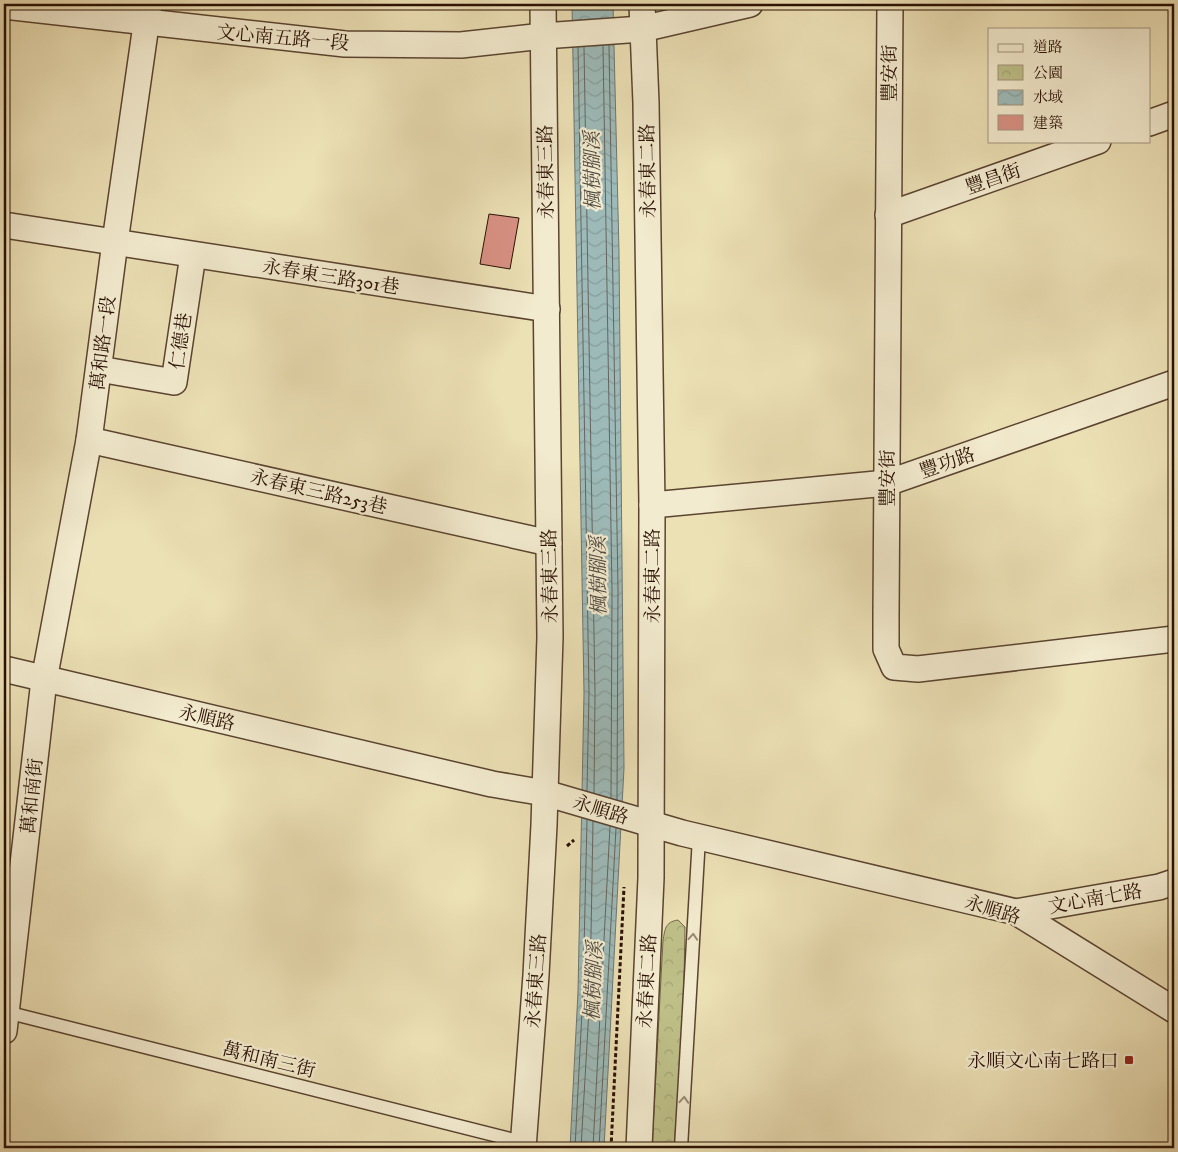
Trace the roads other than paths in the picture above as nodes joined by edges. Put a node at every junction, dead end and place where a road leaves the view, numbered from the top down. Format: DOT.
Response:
graph roads {
  1 [pos="543,4"];
  2 [pos="642,4"];
  3 [pos="750,4"];
  4 [pos="890,4"];
  5 [pos="4,6"];
  6 [pos="148,14"];
  7 [pos="636,29"];
  8 [pos="553,35"];
  9 [pos="1174,114"];
  10 [pos="1150,123"];
  11 [pos="1095,142"];
  12 [pos="888,215"];
  13 [pos="4,225"];
  14 [pos="115,242"];
  15 [pos="193,255"];
  16 [pos="547,309"];
  17 [pos="99,369"];
  18 [pos="1174,383"];
  19 [pos="90,440"];
  20 [pos="887,483"];
  21 [pos="652,505"];
  22 [pos="549,542"];
  23 [pos="1174,639"];
  24 [pos="4,669"];
  25 [pos="44,680"];
  26 [pos="545,793"];
  27 [pos="650,824"];
  28 [pos="699,837"];
  29 [pos="1174,882"];
  30 [pos="1016,912"];
  31 [pos="1174,1010"];
  32 [pos="5,1021"];
  33 [pos="522,1145"];
  34 [pos="639,1148"];
  35 [pos="681,1148"];
  1 -- 8 [label="street, 永春東三路"];
  2 -- 7 [label="street, 永春東二路"];
  3 -- 7 [label="street"];
  4 -- 12 [label="street, 豐安街"];
  5 -- 6 [label="street, 文心南五路一段"];
  6 -- 8 [label="street, 文心南五路一段"];
  6 -- 14 [label="street, 萬和路一段"];
  7 -- 8 [label="street, 文心南五路一段"];
  7 -- 21 [label="street, 永春東二路"];
  8 -- 16 [label="street, 永春東三路"];
  9 -- 10 [label="street"];
  11 -- 12 [label="street, 豐昌街"];
  12 -- 20 [label="street, 豐安街"];
  13 -- 14 [label="street, 永春東三路301巷"];
  14 -- 15 [label="street, 永春東三路301巷"];
  14 -- 17 [label="street, 萬和路一段"];
  15 -- 16 [label="street, 永春東三路301巷"];
  15 -- 17 [label="street, 仁德巷"];
  16 -- 22 [label="street, 永春東三路"];
  17 -- 19 [label="street, 萬和路一段"];
  18 -- 20 [label="street, 豐功路"];
  19 -- 22 [label="street, 永春東三路253巷"];
  19 -- 25 [label="street, 萬和路一段"];
  20 -- 21 [label="street, 豐功路"];
  20 -- 23 [label="street, 豐安街"];
  21 -- 27 [label="street, 永春東二路"];
  22 -- 26 [label="street, 永春東三路"];
  24 -- 25 [label="street, 永順路"];
  25 -- 26 [label="street, 永順路"];
  25 -- 32 [label="street, 萬和南街"];
  26 -- 27 [label="street, 永順路"];
  26 -- 33 [label="street, 永春東三路"];
  27 -- 28 [label="street, 永順路"];
  27 -- 34 [label="street, 永春東二路"];
  28 -- 30 [label="street, 永順路"];
  35 -- 28 [label="lane, one-way"];
  29 -- 30 [label="street, 文心南七路"];
  30 -- 31 [label="street, 永順路"];
  32 -- 33 [label="lane, 萬和南三街"];
}
